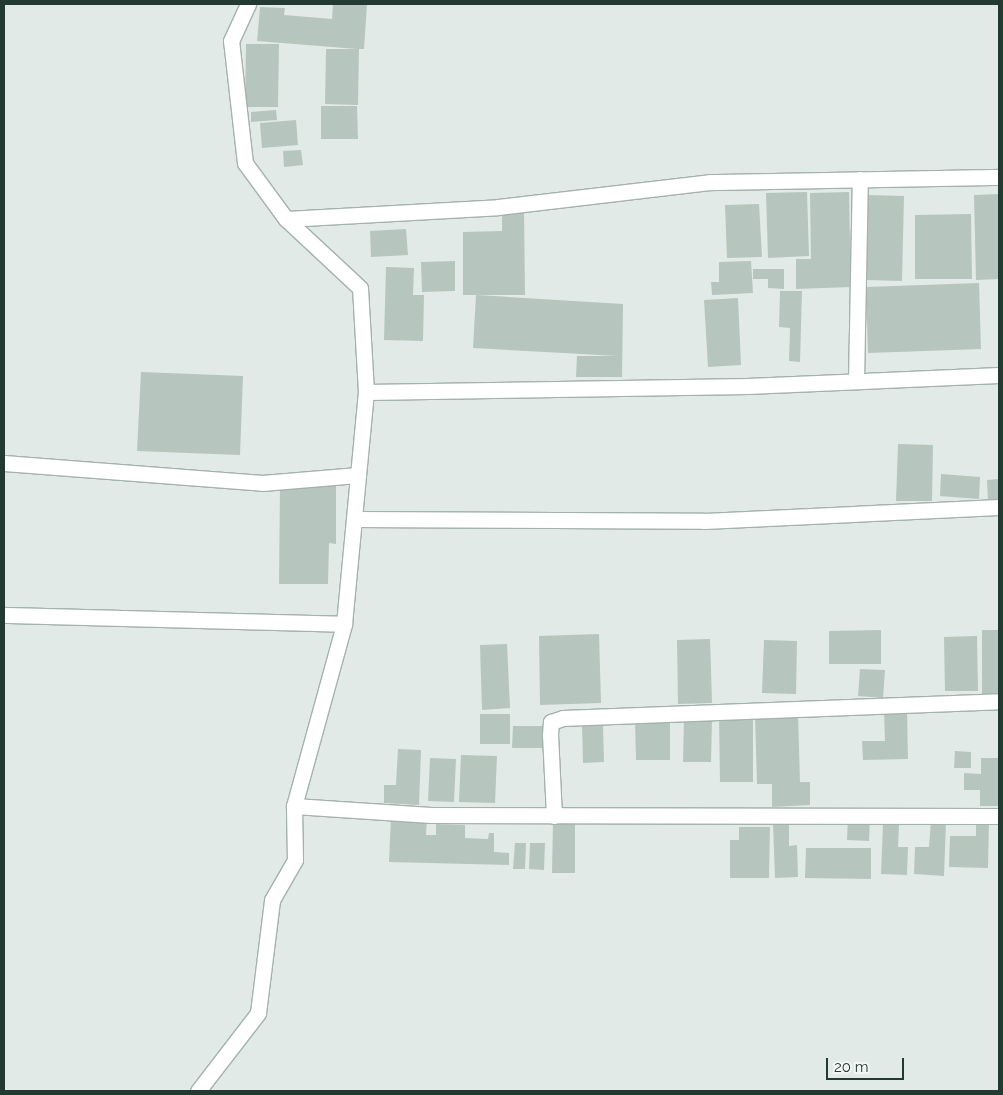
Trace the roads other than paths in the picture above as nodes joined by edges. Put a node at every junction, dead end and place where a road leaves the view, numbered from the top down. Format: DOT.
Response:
graph roads {
  1 [pos="248,4"];
  2 [pos="999,176"];
  3 [pos="860,179"];
  4 [pos="286,218"];
  5 [pos="999,374"];
  6 [pos="856,381"];
  7 [pos="366,392"];
  8 [pos="4,463"];
  9 [pos="358,475"];
  10 [pos="999,507"];
  11 [pos="355,520"];
  12 [pos="4,615"];
  13 [pos="344,624"];
  14 [pos="999,701"];
  15 [pos="294,806"];
  16 [pos="554,816"];
  17 [pos="999,816"];
  18 [pos="198,1091"];
  1 -- 4 [label="street"];
  2 -- 3 [label="street"];
  3 -- 4 [label="street"];
  3 -- 6 [label="street"];
  4 -- 7 [label="street"];
  5 -- 6 [label="street"];
  6 -- 7 [label="street"];
  7 -- 9 [label="street"];
  8 -- 9 [label="street"];
  9 -- 11 [label="street"];
  10 -- 11 [label="street"];
  11 -- 13 [label="street"];
  12 -- 13 [label="street"];
  13 -- 15 [label="street"];
  14 -- 16 [label="street"];
  15 -- 16 [label="street"];
  15 -- 18 [label="street"];
  16 -- 17 [label="street"];
}
